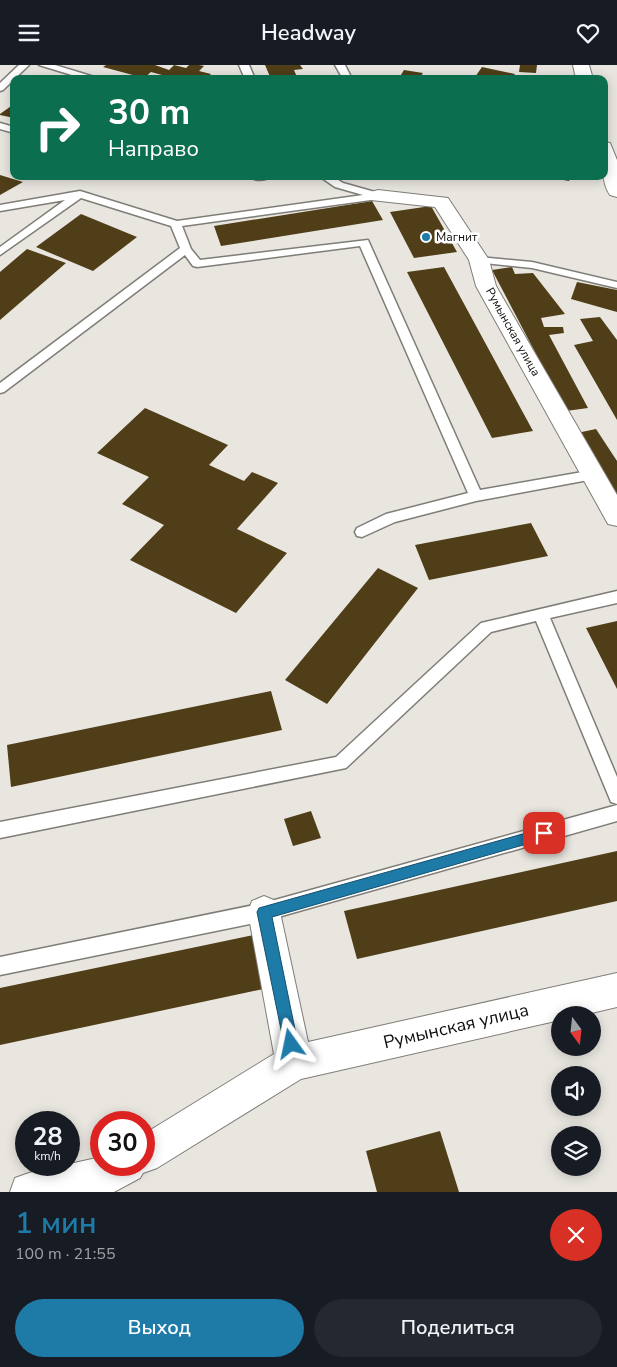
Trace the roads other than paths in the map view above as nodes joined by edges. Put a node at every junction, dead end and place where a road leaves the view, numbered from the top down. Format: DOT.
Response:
graph roads {
  1 [pos="24,65"];
  2 [pos="44,65"];
  3 [pos="353,65"];
  4 [pos="341,66"];
  5 [pos="14,75"];
  6 [pos="82,75"];
  7 [pos="10,78"];
  8 [pos="0,88"];
  9 [pos="608,160"];
  10 [pos="331,180"];
  11 [pos="616,186"];
  12 [pos="80,194"];
  13 [pos="378,196"];
  14 [pos="0,208"];
  15 [pos="176,224"];
  16 [pos="186,249"];
  17 [pos="0,252"];
  18 [pos="479,259"];
  19 [pos="617,285"];
  20 [pos="0,389"];
  21 [pos="594,475"];
  22 [pos="476,496"];
  23 [pos="617,517"];
  24 [pos="362,532"];
  25 [pos="617,597"];
  26 [pos="541,615"];
  27 [pos="617,797"];
  28 [pos="617,813"];
  29 [pos="0,830"];
  30 [pos="264,912"];
  31 [pos="0,966"];
  32 [pos="617,989"];
  33 [pos="294,1063"];
  34 [pos="155,1148"];
  35 [pos="103,1176"];
  36 [pos="29,1192"];
  1 -- 5 [label="lane"];
  2 -- 6 [label="lane"];
  3 -- 4 [label="lane"];
  7 -- 8 [label="lane"];
  9 -- 11 [label="street"];
  10 -- 13 [label="lane"];
  12 -- 14 [label="lane"];
  12 -- 15 [label="lane"];
  12 -- 17 [label="lane"];
  13 -- 15 [label="lane"];
  13 -- 18 [label="street, Румынская улица"];
  15 -- 16 [label="lane"];
  16 -- 20 [label="lane"];
  16 -- 22 [label="lane"];
  18 -- 19 [label="lane"];
  18 -- 21 [label="street, Румынская улица"];
  21 -- 22 [label="lane"];
  21 -- 23 [label="street, Румынская улица"];
  22 -- 24 [label="lane"];
  25 -- 26 [label="lane"];
  26 -- 27 [label="lane"];
  26 -- 29 [label="lane"];
  28 -- 30 [label="lane"];
  30 -- 31 [label="lane"];
  30 -- 33 [label="street"];
  32 -- 33 [label="street, Румынская улица"];
  33 -- 34 [label="street, Румынская улица"];
  35 -- 36 [label="street"];
}
